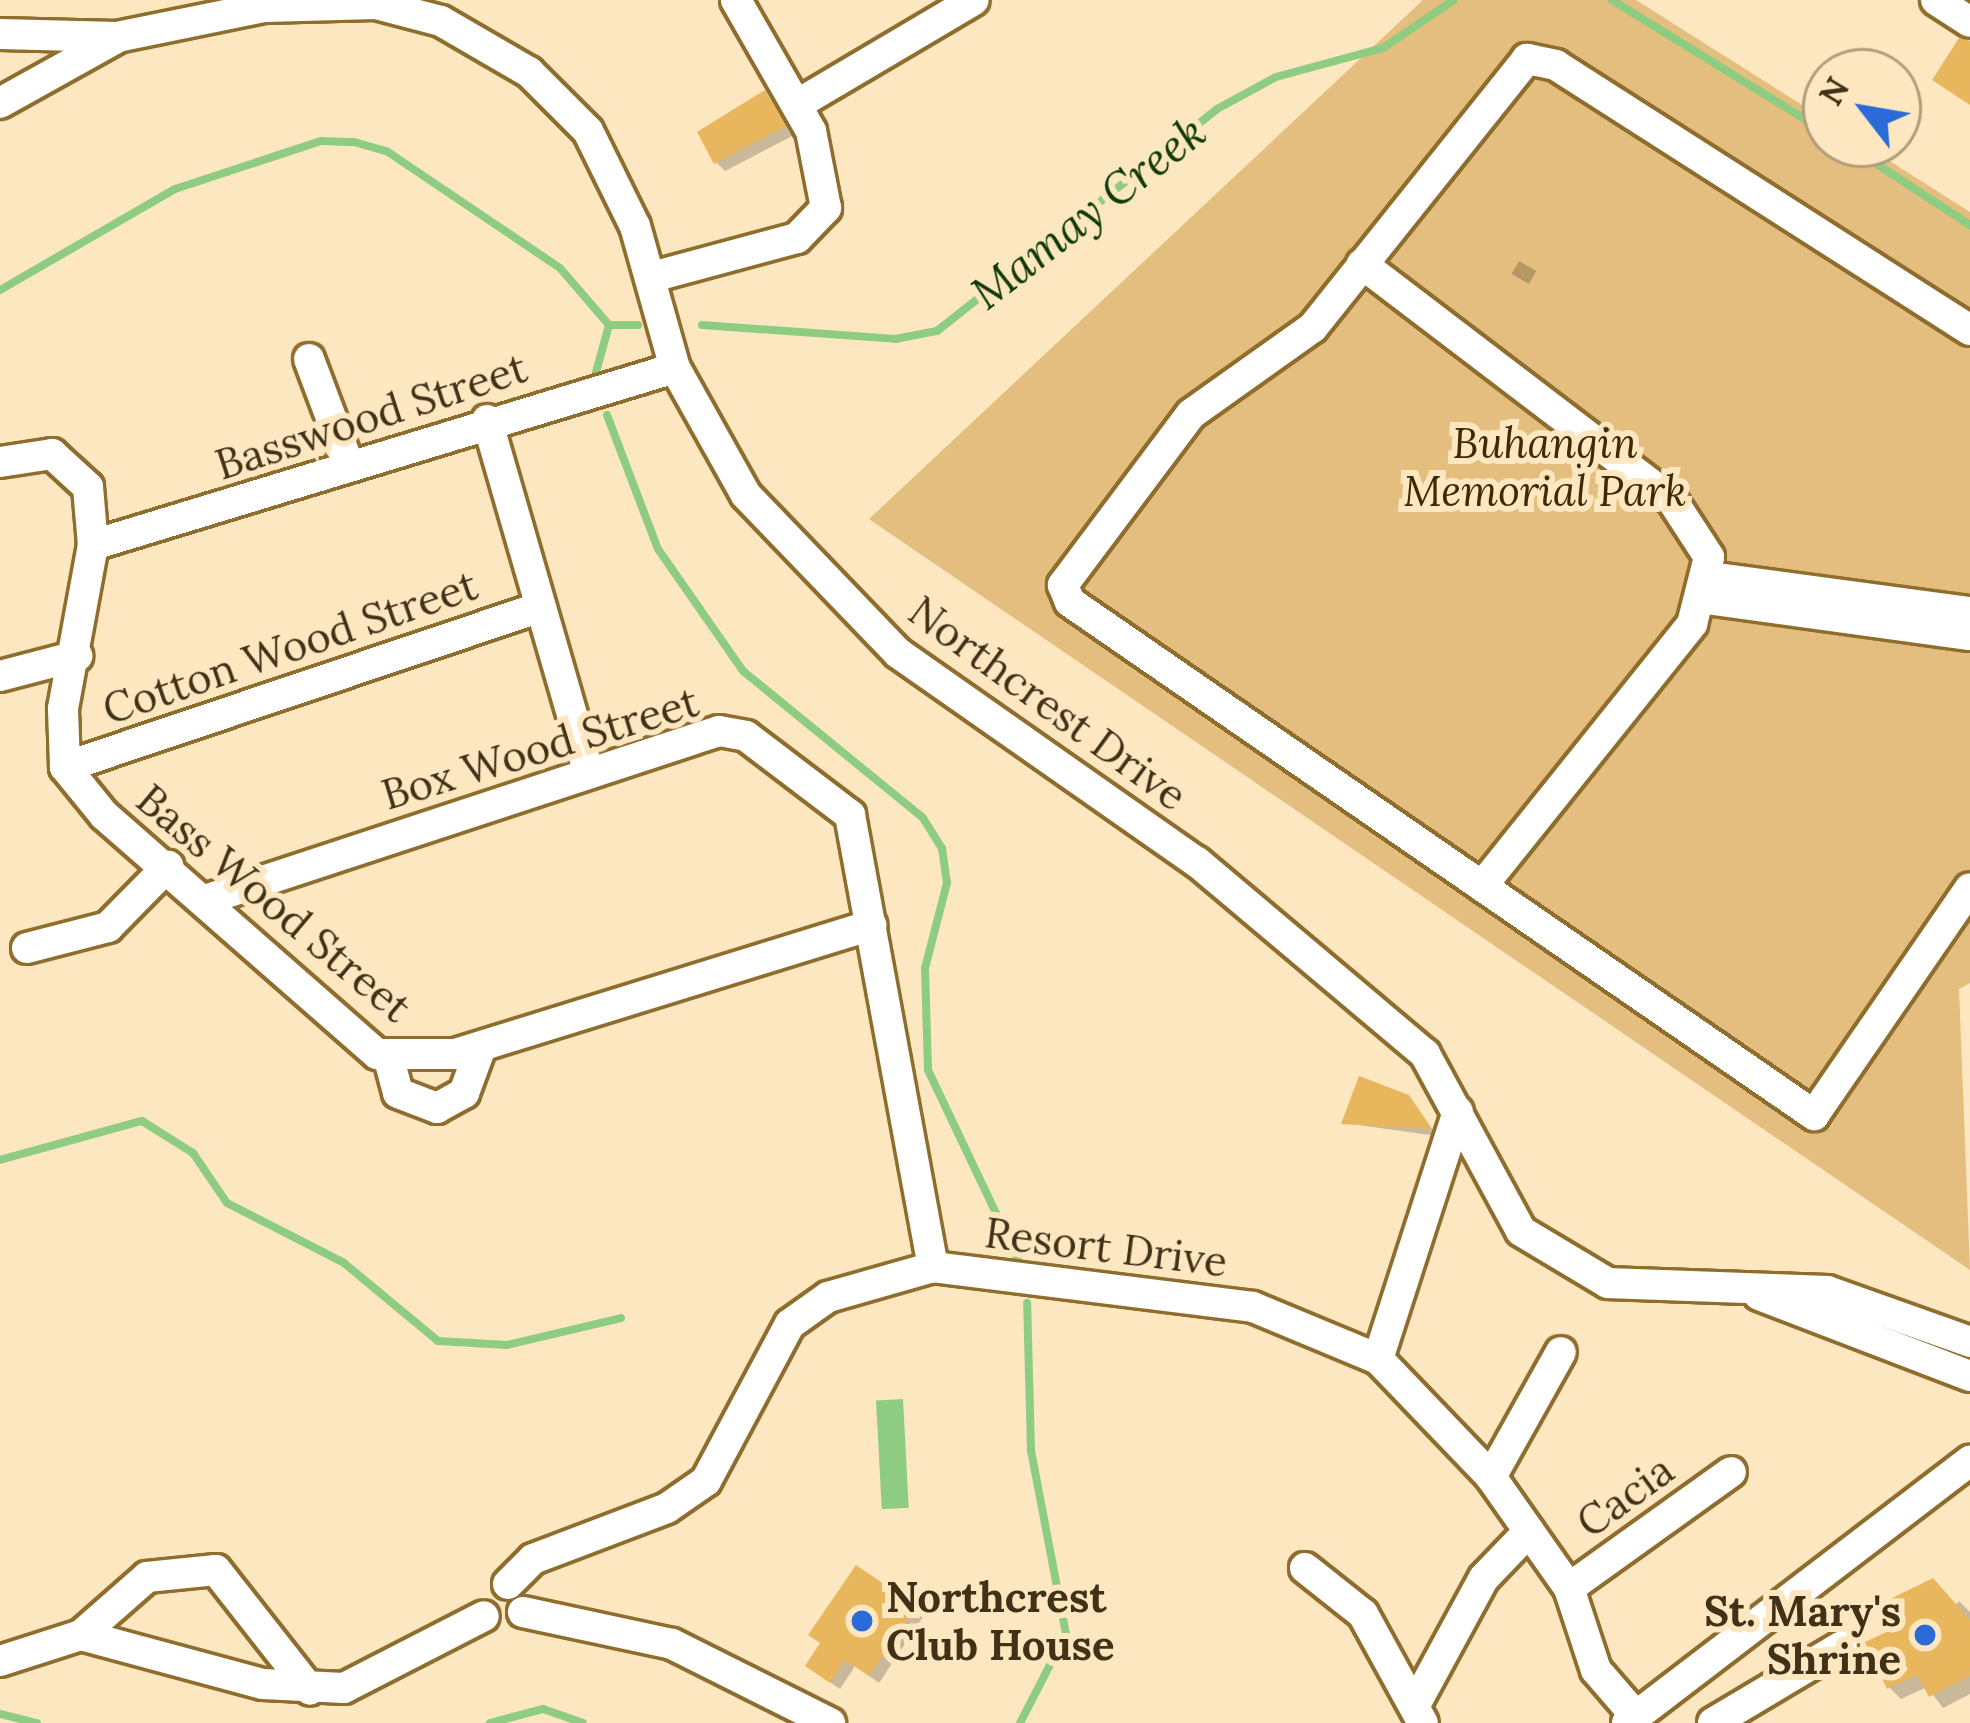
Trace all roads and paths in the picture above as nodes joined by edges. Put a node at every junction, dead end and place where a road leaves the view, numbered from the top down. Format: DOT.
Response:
graph roads {
  1 [pos="736,0"];
  2 [pos="974,0"];
  3 [pos="1936,0"];
  4 [pos="444,10"];
  5 [pos="1970,22"];
  6 [pos="0,34"];
  7 [pos="117,37"];
  8 [pos="0,104"];
  9 [pos="798,104"];
  10 [pos="1363,264"];
  11 [pos="652,278"];
  12 [pos="1970,330"];
  13 [pos="309,359"];
  14 [pos="675,368"];
  15 [pos="487,420"];
  16 [pos="0,462"];
  17 [pos="348,464"];
  18 [pos="94,545"];
  19 [pos="1708,588"];
  20 [pos="541,607"];
  21 [pos="1970,612"];
  22 [pos="1910,616"];
  23 [pos="1970,635"];
  24 [pos="77,656"];
  25 [pos="0,676"];
  26 [pos="65,767"];
  27 [pos="588,771"];
  28 [pos="168,866"];
  29 [pos="1482,886"];
  30 [pos="1970,888"];
  31 [pos="208,899"];
  32 [pos="872,925"];
  33 [pos="27,948"];
  34 [pos="481,1047"];
  35 [pos="389,1059"];
  36 [pos="1458,1112"];
  37 [pos="933,1267"];
  38 [pos="1921,1342"];
  39 [pos="1970,1342"];
  40 [pos="1561,1352"];
  41 [pos="1378,1359"];
  42 [pos="1970,1376"];
  43 [pos="1970,1461"];
  44 [pos="1731,1472"];
  45 [pos="1491,1477"];
  46 [pos="1529,1531"];
  47 [pos="1305,1568"];
  48 [pos="508,1585"];
  49 [pos="1569,1588"];
  50 [pos="524,1612"];
  51 [pos="484,1616"];
  52 [pos="81,1635"];
  53 [pos="1842,1646"];
  54 [pos="0,1661"];
  55 [pos="310,1690"];
  56 [pos="1419,1713"];
  57 [pos="1631,1719"];
  58 [pos="830,1723"];
  59 [pos="1713,1723"];
  1 -- 9 [label="street"];
  2 -- 9 [label="street"];
  3 -- 5 [label="street"];
  4 -- 7 [label="street, Northcrest Drive"];
  4 -- 11 [label="street, Northcrest Drive"];
  6 -- 7 [label="street, Northcrest Drive"];
  7 -- 8 [label="street"];
  9 -- 11 [label="street"];
  10 -- 12 [label="street"];
  10 -- 19 [label="street"];
  10 -- 29 [label="street"];
  11 -- 14 [label="street, Northcrest Drive"];
  13 -- 17 [label="street"];
  14 -- 15 [label="street, Basswood Street"];
  14 -- 36 [label="street, Northcrest Drive"];
  15 -- 17 [label="street, Basswood Street"];
  15 -- 20 [label="street"];
  16 -- 18 [label="street"];
  17 -- 18 [label="street, Basswood Street"];
  18 -- 24 [label="street"];
  19 -- 22 [label="street"];
  19 -- 29 [label="street"];
  20 -- 26 [label="street, Cotton Wood Street"];
  20 -- 27 [label="street"];
  21 -- 22 [label="street"];
  22 -- 23 [label="street"];
  24 -- 25 [label="street"];
  24 -- 26 [label="street"];
  26 -- 28 [label="street, Bass Wood Street"];
  27 -- 31 [label="street, Box Wood Street"];
  27 -- 32 [label="street, Box Wood Street"];
  28 -- 31 [label="street, Bass Wood Street"];
  28 -- 33 [label="street"];
  29 -- 30 [label="street"];
  31 -- 35 [label="street, Bass Wood Street"];
  32 -- 34 [label="street, Bass Wood Street"];
  32 -- 37 [label="street, Box Wood Street"];
  34 -- 35 [label="street, Bass Wood Street"];
  34 -- 35 [label="street"];
  36 -- 38 [label="street, Northcrest Drive"];
  36 -- 41 [label="street"];
  37 -- 41 [label="street, Resort Drive"];
  37 -- 48 [label="street, Resort Drive"];
  38 -- 39 [label="street, Northcrest Drive"];
  38 -- 42 [label="street, Northcrest Drive"];
  40 -- 45 [label="street"];
  41 -- 45 [label="street, Resort Drive"];
  43 -- 57 [label="street"];
  44 -- 49 [label="street, Cacia"];
  45 -- 46 [label="street, Resort Drive"];
  46 -- 49 [label="street, Resort Drive"];
  46 -- 56 [label="street"];
  47 -- 56 [label="street"];
  48 -- 50 [label="street"];
  48 -- 51 [label="street, Resort Drive"];
  49 -- 57 [label="street, Resort Drive"];
  50 -- 51 [label="street"];
  50 -- 58 [label="street"];
  51 -- 55 [label="street"];
  52 -- 54 [label="street"];
  52 -- 55 [label="street"];
  52 -- 55 [label="street"];
  53 -- 59 [label="street"];
}
